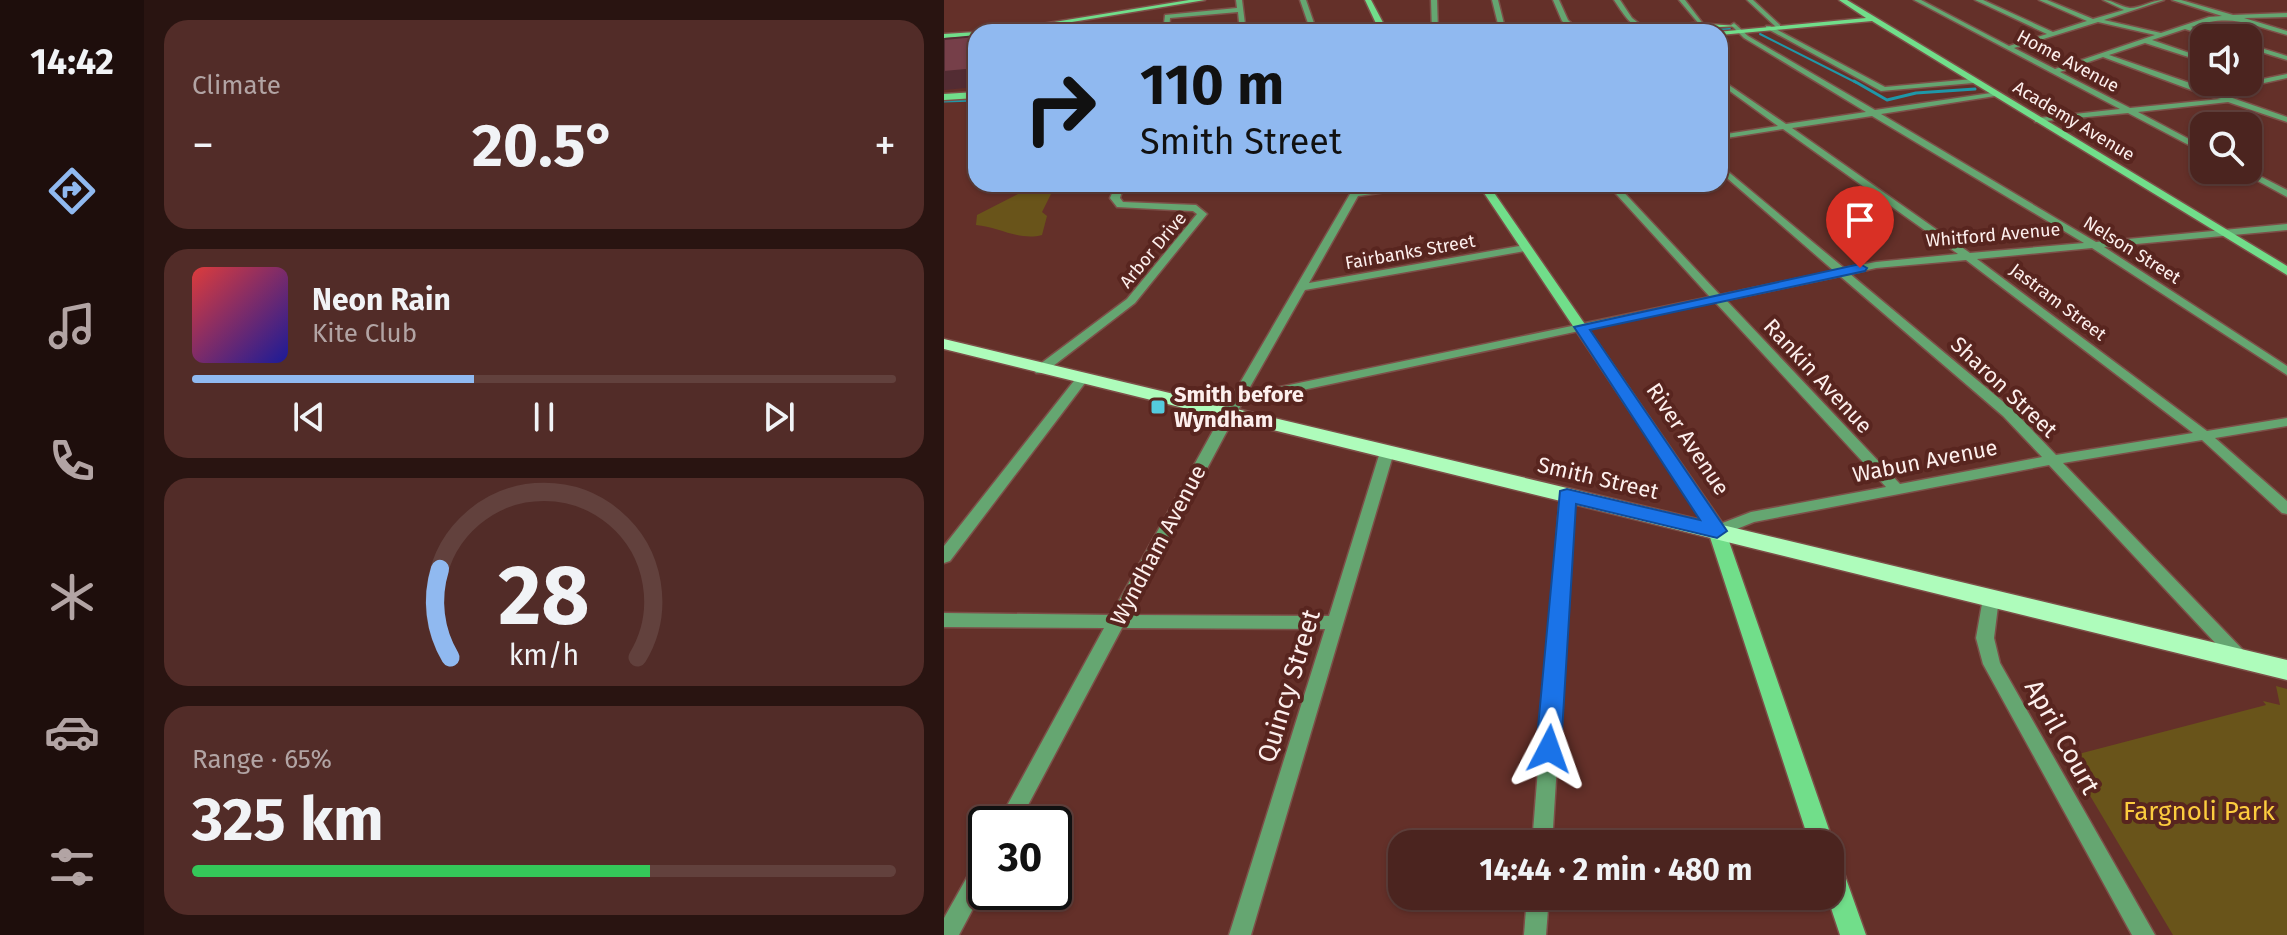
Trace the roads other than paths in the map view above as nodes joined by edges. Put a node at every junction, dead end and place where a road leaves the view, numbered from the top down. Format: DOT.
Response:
graph roads {
  1 [pos="1202,0"];
  2 [pos="1239,0"];
  3 [pos="1303,0"];
  4 [pos="1368,0"];
  5 [pos="1434,0"];
  6 [pos="1495,0"];
  7 [pos="1556,0"];
  8 [pos="1617,0"];
  9 [pos="1682,0"];
  10 [pos="1750,0"];
  11 [pos="1842,0"];
  12 [pos="1917,0"];
  13 [pos="1978,0"];
  14 [pos="2042,0"];
  15 [pos="2106,0"];
  16 [pos="2161,0"];
  17 [pos="2175,0"];
  18 [pos="1176,2"];
  19 [pos="1240,10"];
  20 [pos="2130,10"];
  21 [pos="2287,15"];
  22 [pos="2227,16"];
  23 [pos="1873,19"];
  24 [pos="2094,20"];
  25 [pos="1045,24"];
  26 [pos="1166,24"];
  27 [pos="1242,24"];
  28 [pos="1311,24"];
  29 [pos="1380,24"];
  30 [pos="1435,24"];
  31 [pos="1501,24"];
  32 [pos="1569,24"];
  33 [pos="1636,24"];
  34 [pos="1702,24"];
  35 [pos="1778,26"];
  36 [pos="1768,27"];
  37 [pos="2184,27"];
  38 [pos="1728,28"];
  39 [pos="1737,29"];
  40 [pos="2190,29"];
  41 [pos="1728,31"];
  42 [pos="2287,33"];
  43 [pos="968,34"];
  44 [pos="2052,34"];
  45 [pos="1728,35"];
  46 [pos="2162,35"];
  47 [pos="944,36"];
  48 [pos="1750,39"];
  49 [pos="2146,40"];
  50 [pos="2008,48"];
  51 [pos="2262,50"];
  52 [pos="2103,55"];
  53 [pos="2190,55"];
  54 [pos="2287,58"];
  55 [pos="2053,72"];
  56 [pos="2287,76"];
  57 [pos="2262,79"];
  58 [pos="2266,80"];
  59 [pos="1973,81"];
  60 [pos="2262,81"];
  61 [pos="2190,86"];
  62 [pos="1728,87"];
  63 [pos="1995,94"];
  64 [pos="968,96"];
  65 [pos="2217,96"];
  66 [pos="944,97"];
  67 [pos="2230,100"];
  68 [pos="968,106"];
  69 [pos="944,107"];
  70 [pos="2127,110"];
  71 [pos="1873,113"];
  72 [pos="2284,117"];
  73 [pos="2038,120"];
  74 [pos="1786,127"];
  75 [pos="1728,136"];
  76 [pos="2190,143"];
  77 [pos="1728,175"];
  78 [pos="2262,181"];
  79 [pos="1117,192"];
  80 [pos="1353,192"];
  81 [pos="1488,192"];
  82 [pos="1619,192"];
  83 [pos="2287,194"];
  84 [pos="2287,227"];
  85 [pos="2223,232"];
  86 [pos="2093,244"];
  87 [pos="1525,248"];
  88 [pos="1966,255"];
  89 [pos="2287,271"];
  90 [pos="1843,272"];
  91 [pos="1300,288"];
  92 [pos="1718,298"];
  93 [pos="1581,327"];
  94 [pos="946,347"];
  95 [pos="1040,370"];
  96 [pos="2287,371"];
  97 [pos="1081,380"];
  98 [pos="1232,408"];
  99 [pos="2287,422"];
  100 [pos="2204,435"];
  101 [pos="1387,452"];
  102 [pos="2053,460"];
  103 [pos="1896,489"];
  104 [pos="1567,495"];
  105 [pos="2287,509"];
  106 [pos="1717,531"];
  107 [pos="944,557"];
  108 [pos="1991,598"];
  109 [pos="944,620"];
  110 [pos="1117,621"];
  111 [pos="1335,623"];
  112 [pos="2240,659"];
  113 [pos="2287,670"];
  114 [pos="1017,806"];
  115 [pos="1543,830"];
  116 [pos="1817,830"];
  117 [pos="968,896"];
  118 [pos="1844,908"];
  119 [pos="1537,910"];
  120 [pos="947,935"];
  121 [pos="1240,935"];
  122 [pos="1535,935"];
  123 [pos="1853,935"];
  124 [pos="2144,935"];
  1 -- 18 [label="street"];
  2 -- 19 [label="street"];
  3 -- 28 [label="street"];
  4 -- 29 [label="street"];
  5 -- 30 [label="street"];
  6 -- 31 [label="street"];
  7 -- 32 [label="street"];
  8 -- 33 [label="street"];
  9 -- 34 [label="street"];
  10 -- 35 [label="street"];
  11 -- 23 [label="street, Academy Avenue"];
  12 -- 50 [label="street, Home Avenue"];
  13 -- 44 [label="street"];
  14 -- 24 [label="street"];
  15 -- 20 [label="street"];
  16 -- 20 [label="street"];
  17 -- 22 [label="street"];
  18 -- 25 [label="street"];
  19 -- 26 [label="street"];
  19 -- 27 [label="street"];
  20 -- 24 [label="street"];
  21 -- 22 [label="street"];
  22 -- 37 [label="street"];
  22 -- 42 [label="street"];
  23 -- 35 [label="street"];
  23 -- 59 [label="street, Academy Avenue"];
  24 -- 44 [label="street"];
  24 -- 46 [label="street"];
  35 -- 36 [label="street"];
  36 -- 39 [label="street"];
  36 -- 59 [label="street"];
  37 -- 40 [label="street"];
  37 -- 46 [label="street"];
  38 -- 39 [label="street"];
  39 -- 41 [label="street"];
  39 -- 48 [label="street, Nelson Street"];
  43 -- 47 [label="street"];
  44 -- 50 [label="street"];
  45 -- 48 [label="street"];
  46 -- 49 [label="street"];
  48 -- 71 [label="street, Nelson Street"];
  49 -- 52 [label="street"];
  49 -- 53 [label="street"];
  50 -- 55 [label="street, Home Avenue"];
  51 -- 54 [label="street"];
  52 -- 55 [label="street"];
  52 -- 61 [label="street"];
  55 -- 70 [label="street, Home Avenue"];
  56 -- 58 [label="street"];
  57 -- 58 [label="street"];
  58 -- 60 [label="street"];
  59 -- 63 [label="street, Academy Avenue"];
  62 -- 74 [label="street, Jastram Street"];
  63 -- 71 [label="street"];
  63 -- 73 [label="street, Academy Avenue"];
  64 -- 66 [label="street"];
  65 -- 67 [label="street"];
  67 -- 70 [label="street"];
  67 -- 72 [label="street"];
  68 -- 69 [label="street"];
  70 -- 73 [label="street"];
  70 -- 76 [label="street, Home Avenue"];
  71 -- 74 [label="street"];
  71 -- 86 [label="street, Nelson Street"];
  73 -- 85 [label="street, Academy Avenue"];
  74 -- 75 [label="street"];
  74 -- 88 [label="street, Jastram Street"];
  77 -- 90 [label="street, Sharon Street"];
  78 -- 83 [label="street"];
  79 -- 95 [label="street, Arbor Drive"];
  80 -- 91 [label="street, Wyndham Avenue"];
  81 -- 87 [label="street, River Avenue"];
  82 -- 92 [label="street, Rankin Avenue"];
  84 -- 85 [label="street, Whitford Avenue"];
  85 -- 86 [label="street, Whitford Avenue"];
  85 -- 89 [label="street, Academy Avenue"];
  86 -- 88 [label="street, Whitford Avenue"];
  86 -- 96 [label="street, Nelson Street"];
  87 -- 91 [label="street, Fairbanks Street"];
  87 -- 93 [label="street, River Avenue"];
  88 -- 90 [label="street, Whitford Avenue"];
  88 -- 100 [label="street, Jastram Street"];
  90 -- 92 [label="street, Whitford Avenue"];
  90 -- 102 [label="street, Sharon Street"];
  91 -- 98 [label="street, Wyndham Avenue"];
  92 -- 93 [label="street, Whitford Avenue"];
  92 -- 103 [label="street, Rankin Avenue"];
  93 -- 98 [label="street, Whitford Avenue"];
  93 -- 106 [label="street, River Avenue"];
  94 -- 95 [label="main road, Smith Street"];
  95 -- 97 [label="main road, Smith Street"];
  97 -- 98 [label="main road, Smith Street"];
  97 -- 107 [label="street"];
  98 -- 101 [label="main road, Smith Street"];
  98 -- 110 [label="street, Wyndham Avenue"];
  99 -- 100 [label="street, Wabun Avenue"];
  100 -- 102 [label="street, Wabun Avenue"];
  100 -- 105 [label="street, Jastram Street"];
  101 -- 104 [label="main road, Smith Street"];
  101 -- 111 [label="street, Quincy Street"];
  102 -- 103 [label="street, Wabun Avenue"];
  102 -- 112 [label="street, Sharon Street"];
  103 -- 106 [label="street, Wabun Avenue"];
  104 -- 106 [label="main road, Smith Street"];
  104 -- 115 [label="street"];
  106 -- 108 [label="main road, Smith Street"];
  106 -- 116 [label="street, River Avenue"];
  108 -- 112 [label="main road, Smith Street"];
  108 -- 124 [label="street, April Court"];
  109 -- 110 [label="street"];
  110 -- 111 [label="street"];
  110 -- 114 [label="street, Wyndham Avenue"];
  111 -- 121 [label="street, Quincy Street"];
  112 -- 113 [label="main road, Smith Street"];
  117 -- 120 [label="street"];
  118 -- 123 [label="street"];
  119 -- 122 [label="street"];
}
